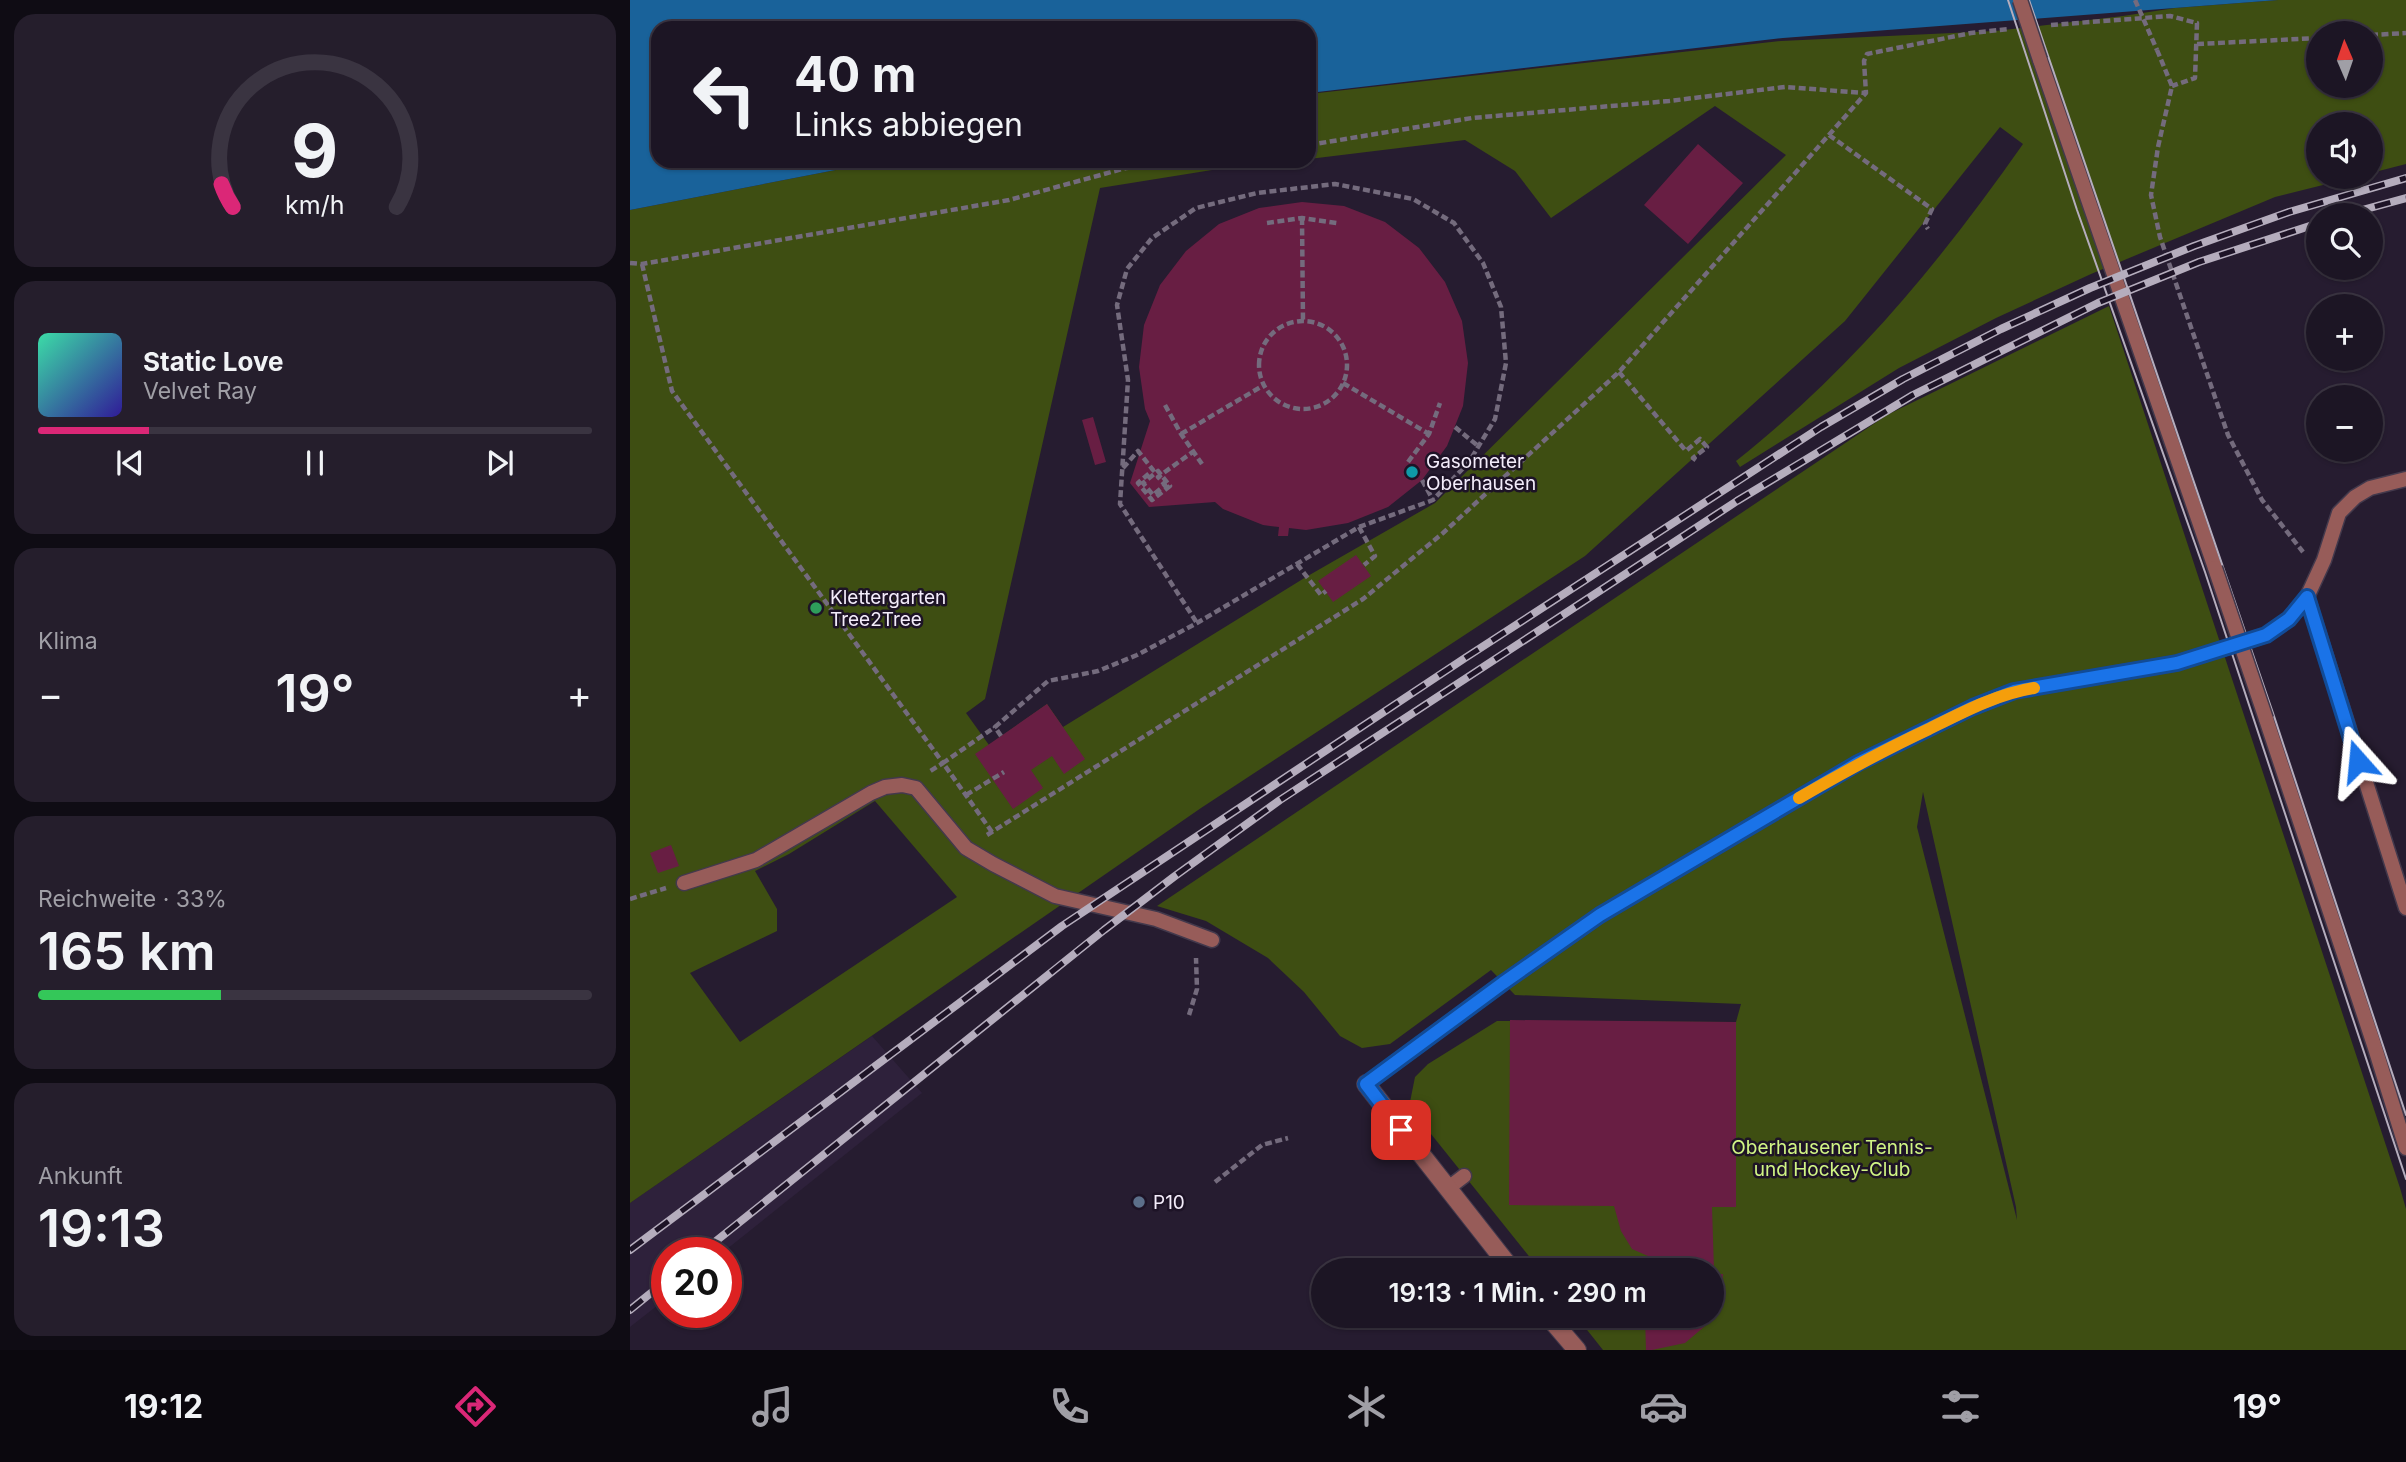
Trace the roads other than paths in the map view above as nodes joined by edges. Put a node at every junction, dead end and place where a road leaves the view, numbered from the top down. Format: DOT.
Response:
graph roads {
  1 [pos="2020,0"];
  2 [pos="2406,479"];
  3 [pos="2307,597"];
  4 [pos="684,883"];
  5 [pos="2406,908"];
  6 [pos="1212,940"];
  7 [pos="1366,1084"];
  8 [pos="2406,1148"];
  9 [pos="1464,1176"];
  10 [pos="1447,1189"];
  11 [pos="1502,1258"];
  12 [pos="1558,1328"];
  13 [pos="1577,1350"];
  1 -- 8 [label="lane, bridge"];
  2 -- 3 [label="lane"];
  3 -- 5 [label="lane"];
  3 -- 7 [label="lane"];
  4 -- 6 [label="lane"];
  7 -- 10 [label="street"];
  9 -- 10 [label="lane"];
  10 -- 11 [label="street"];
  12 -- 13 [label="street"];
}
